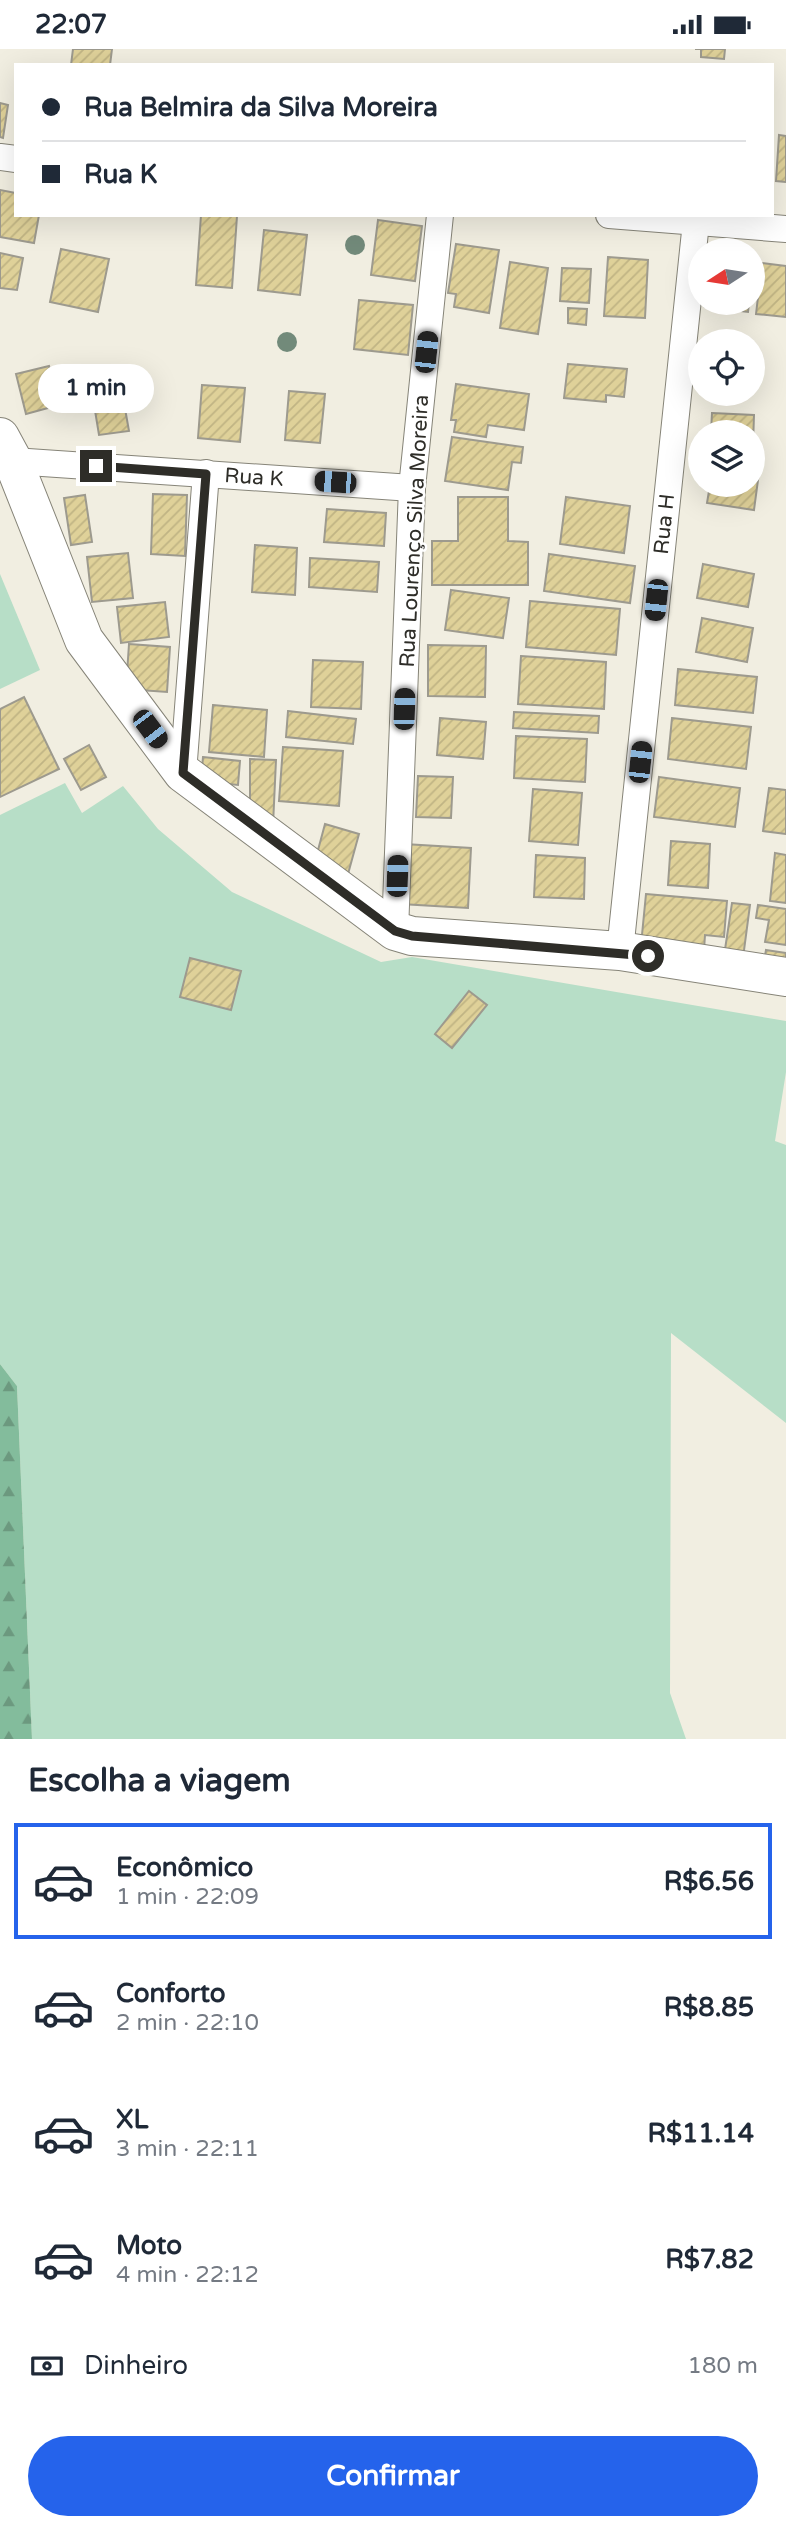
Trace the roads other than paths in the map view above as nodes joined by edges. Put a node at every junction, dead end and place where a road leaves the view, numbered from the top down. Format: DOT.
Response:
graph roads {
  1 [pos="440,217"];
  2 [pos="634,217"];
  3 [pos="695,222"];
  4 [pos="786,229"];
  5 [pos="6,449"];
  6 [pos="206,474"];
  7 [pos="412,488"];
  8 [pos="183,773"];
  9 [pos="395,931"];
  10 [pos="620,951"];
  11 [pos="786,977"];
  1 -- 7 [label="street, Rua Lourenço Silva Moreira"];
  2 -- 3 [label="street"];
  3 -- 4 [label="street"];
  3 -- 10 [label="street, Rua H"];
  5 -- 6 [label="street, Rua K"];
  5 -- 8 [label="main road"];
  6 -- 7 [label="street, Rua K"];
  6 -- 8 [label="street"];
  7 -- 9 [label="street, Rua Lourenço Silva Moreira"];
  8 -- 9 [label="main road"];
  9 -- 10 [label="main road"];
  10 -- 11 [label="main road"];
}
